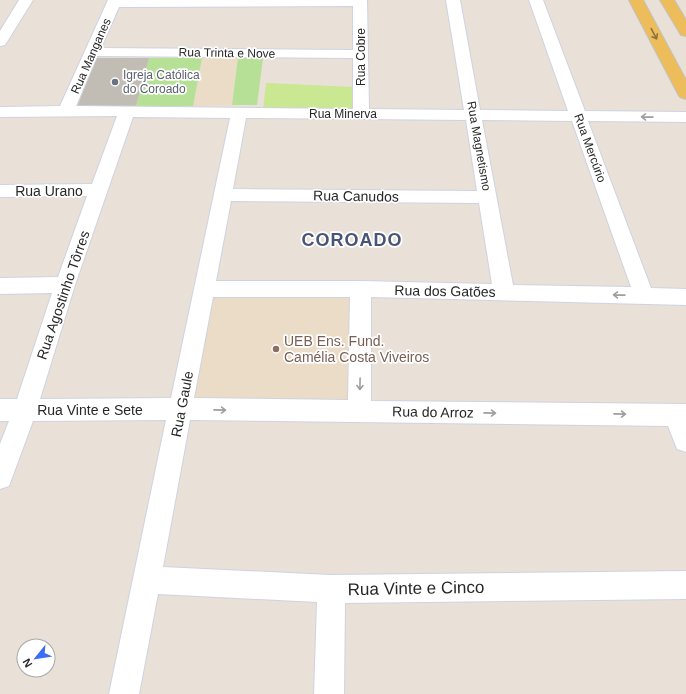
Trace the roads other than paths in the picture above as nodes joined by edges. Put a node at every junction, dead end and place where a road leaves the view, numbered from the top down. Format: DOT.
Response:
graph roads {
  1 [pos="26,0"];
  2 [pos="453,0"];
  3 [pos="536,0"];
  4 [pos="636,0"];
  5 [pos="667,0"];
  6 [pos="114,1"];
  7 [pos="360,1"];
  8 [pos="686,32"];
  9 [pos="0,42"];
  10 [pos="93,52"];
  11 [pos="361,54"];
  12 [pos="686,94"];
  13 [pos="66,111"];
  14 [pos="0,112"];
  15 [pos="126,113"];
  16 [pos="239,113"];
  17 [pos="361,114"];
  18 [pos="474,115"];
  19 [pos="578,116"];
  20 [pos="686,117"];
  21 [pos="98,190"];
  22 [pos="0,191"];
  23 [pos="223,195"];
  24 [pos="488,197"];
  25 [pos="65,285"];
  26 [pos="0,286"];
  27 [pos="204,289"];
  28 [pos="361,289"];
  29 [pos="504,292"];
  30 [pos="644,296"];
  31 [pos="686,297"];
  32 [pos="181,409"];
  33 [pos="0,410"];
  34 [pos="25,410"];
  35 [pos="359,411"];
  36 [pos="681,415"];
  37 [pos="686,441"];
  38 [pos="0,477"];
  39 [pos="147,580"];
  40 [pos="686,585"];
  41 [pos="332,589"];
  42 [pos="124,694"];
  43 [pos="329,694"];
  1 -- 9 [label="street"];
  2 -- 18 [label="street, Rua Magnetismo"];
  3 -- 19 [label="street, Rua Mercúrio"];
  4 -- 12 [label="main road, one-way"];
  5 -- 8 [label="main road"];
  6 -- 7 [label="street"];
  6 -- 10 [label="street, Rua Manganes"];
  7 -- 11 [label="street, Rua Cobre"];
  10 -- 11 [label="street, Rua Trinta e Nove"];
  10 -- 13 [label="street, Rua Manganes"];
  11 -- 17 [label="street, Rua Cobre"];
  13 -- 14 [label="street, Rua Minerva"];
  13 -- 15 [label="street, Rua Minerva"];
  15 -- 16 [label="street, Rua Minerva"];
  15 -- 21 [label="street, Rua Agostinho Tôrres"];
  16 -- 17 [label="street, Rua Minerva"];
  16 -- 23 [label="street, Rua Gaule"];
  17 -- 18 [label="street, Rua Minerva"];
  18 -- 19 [label="street, Rua Minerva"];
  18 -- 24 [label="street, Rua Magnetismo"];
  20 -- 19 [label="street, Rua Minerva, one-way"];
  19 -- 30 [label="street, Rua Mercúrio"];
  21 -- 22 [label="street, Rua Urano"];
  21 -- 25 [label="street, Rua Agostinho Tôrres"];
  23 -- 24 [label="street, Rua Canudos"];
  23 -- 27 [label="street, Rua Gaule"];
  24 -- 29 [label="street, Rua Magnetismo"];
  25 -- 26 [label="street"];
  25 -- 34 [label="street, Rua Agostinho Tôrres"];
  27 -- 28 [label="street, Rua dos Gatões"];
  27 -- 32 [label="street, Rua Gaule"];
  28 -- 29 [label="street, Rua dos Gatões"];
  28 -- 35 [label="street, one-way"];
  30 -- 29 [label="street, Rua dos Gatões, one-way"];
  30 -- 31 [label="street, Rua dos Gatões"];
  32 -- 34 [label="street, Rua Vinte e Sete"];
  32 -- 35 [label="street, Rua do Arroz, one-way"];
  32 -- 39 [label="street, Rua Gaule"];
  33 -- 34 [label="street, Rua Vinte e Sete"];
  34 -- 38 [label="street, Rua Agostinho Tôrres"];
  35 -- 36 [label="street, Rua do Arroz, one-way"];
  36 -- 37 [label="street"];
  39 -- 41 [label="street, Rua Vinte e Cinco"];
  39 -- 42 [label="street, Rua Gaule"];
  40 -- 41 [label="street, Rua Vinte e Cinco"];
  41 -- 43 [label="street"];
}
